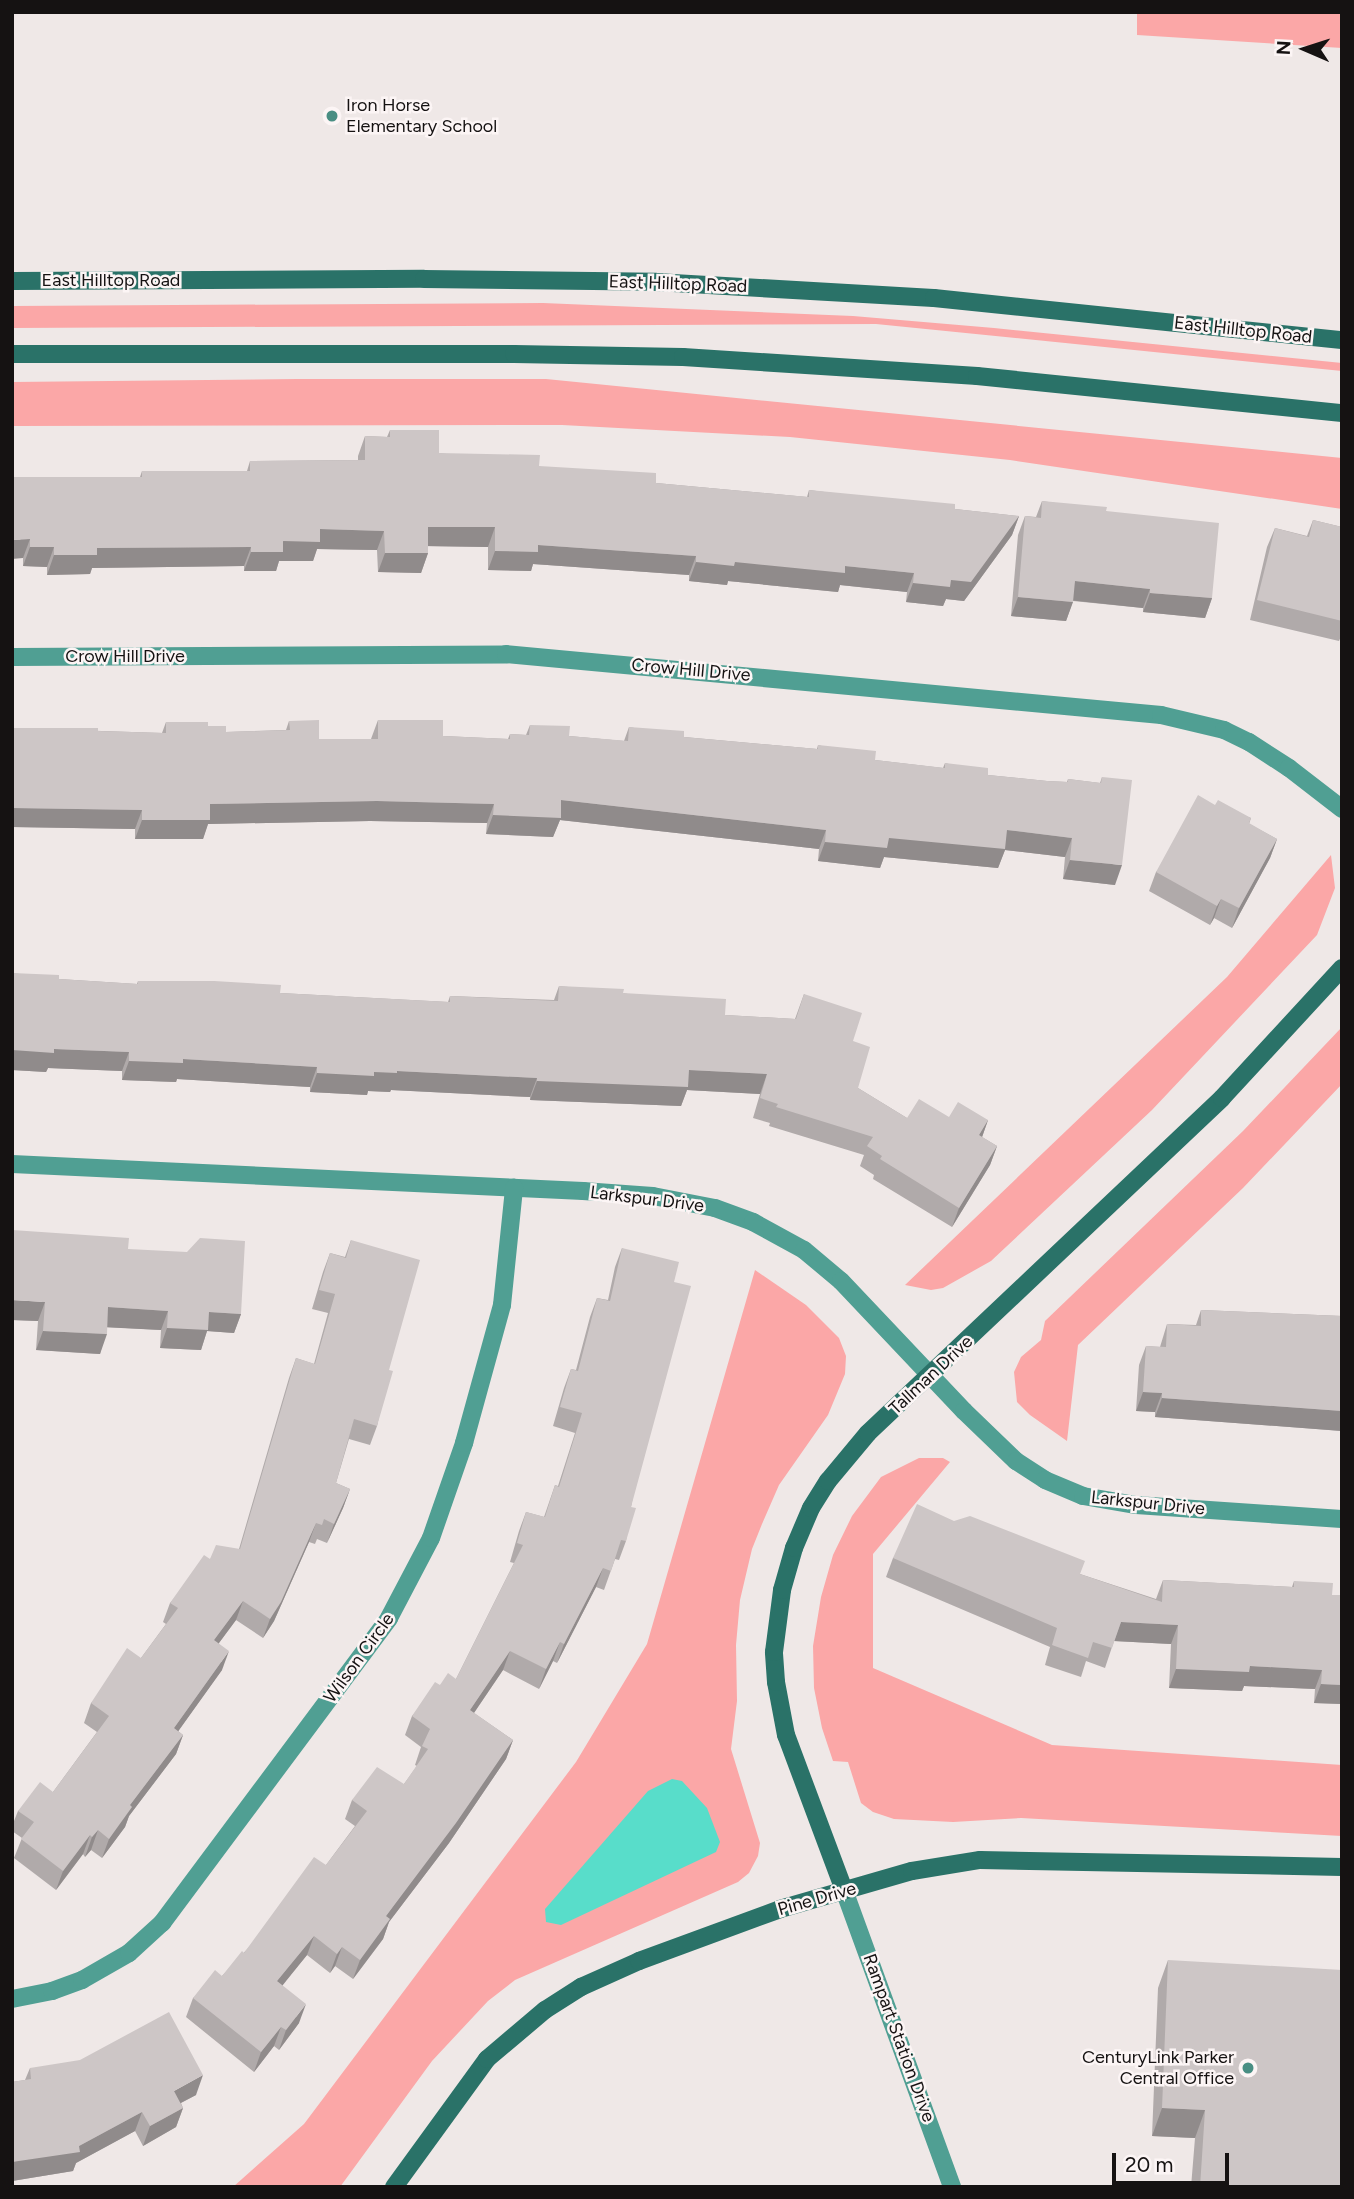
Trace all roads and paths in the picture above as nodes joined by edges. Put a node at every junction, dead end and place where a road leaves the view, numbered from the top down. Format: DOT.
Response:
graph roads {
  1 [pos="12,281"];
  2 [pos="1342,340"];
  3 [pos="12,354"];
  4 [pos="1342,414"];
  5 [pos="12,657"];
  6 [pos="1342,809"];
  7 [pos="1342,968"];
  8 [pos="12,1164"];
  9 [pos="514,1188"];
  10 [pos="930,1375"];
  11 [pos="1342,1519"];
  12 [pos="1342,1867"];
  13 [pos="844,1890"];
  14 [pos="12,1999"];
  15 [pos="394,2187"];
  16 [pos="951,2187"];
  1 -- 2 [label="main road, East Hilltop Road"];
  3 -- 4 [label="main road"];
  5 -- 6 [label="street, Crow Hill Drive"];
  7 -- 10 [label="main road, Tallman Drive"];
  8 -- 9 [label="street, Larkspur Drive"];
  9 -- 10 [label="street, Larkspur Drive"];
  9 -- 14 [label="street, Wilson Circle"];
  10 -- 11 [label="street, Larkspur Drive"];
  10 -- 13 [label="main road, Tallman Drive"];
  12 -- 13 [label="main road, Pine Drive"];
  13 -- 15 [label="main road, Pine Drive"];
  13 -- 16 [label="street, Rampart Station Drive"];
}
